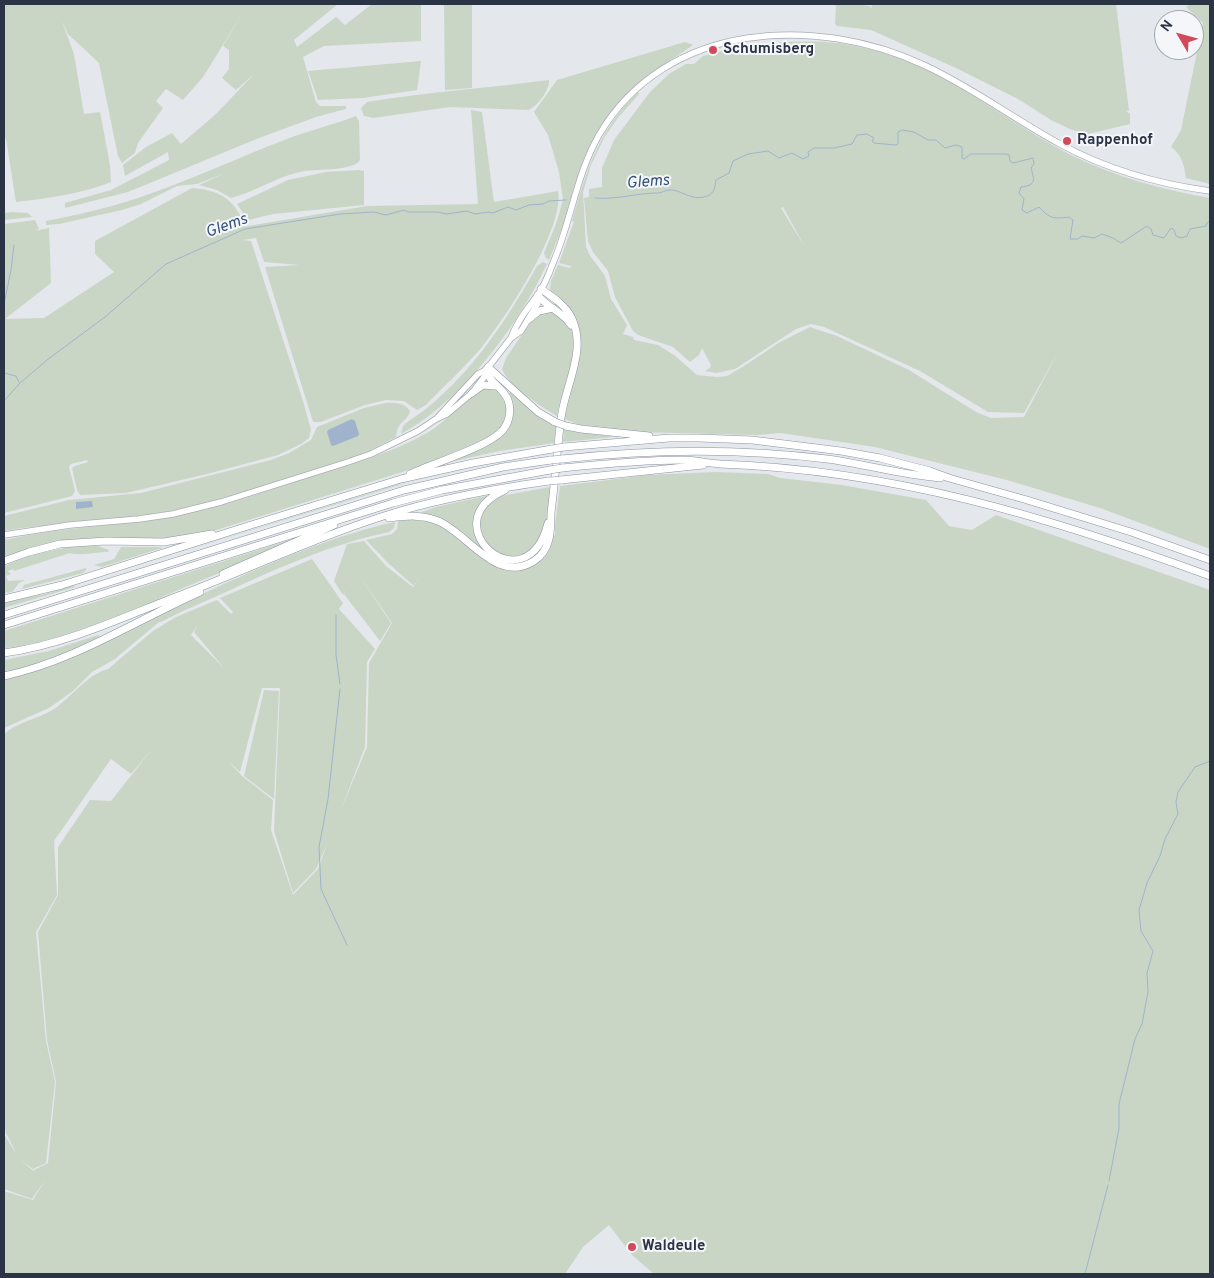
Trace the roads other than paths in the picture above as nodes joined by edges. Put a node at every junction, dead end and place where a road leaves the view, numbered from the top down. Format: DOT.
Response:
graph roads {
  1 [pos="1210,191"];
  2 [pos="539,292"];
  3 [pos="553,308"];
  4 [pos="529,319"];
  5 [pos="575,332"];
  6 [pos="511,338"];
  7 [pos="487,369"];
  8 [pos="498,387"];
  9 [pos="472,393"];
  10 [pos="436,419"];
  11 [pos="669,438"];
  12 [pos="718,464"];
  13 [pos="949,478"];
  14 [pos="387,484"];
  15 [pos="515,486"];
  16 [pos="379,507"];
  17 [pos="551,513"];
  18 [pos="376,520"];
  19 [pos="251,525"];
  20 [pos="4,536"];
  21 [pos="1210,560"];
  22 [pos="4,561"];
  23 [pos="1210,576"];
  24 [pos="222,579"];
  25 [pos="199,588"];
  26 [pos="4,598"];
  27 [pos="4,615"];
  28 [pos="4,625"];
  29 [pos="4,653"];
  30 [pos="4,676"];
  1 -- 2 [label="main road"];
  2 -- 3 [label="highway"];
  2 -- 4 [label="main road"];
  2 -- 5 [label="highway"];
  2 -- 6 [label="main road"];
  3 -- 4 [label="highway"];
  3 -- 5 [label="highway"];
  4 -- 6 [label="main road"];
  5 -- 17 [label="highway"];
  6 -- 7 [label="main road"];
  7 -- 8 [label="highway"];
  7 -- 9 [label="main road"];
  7 -- 10 [label="main road"];
  7 -- 11 [label="highway, bridge"];
  8 -- 9 [label="highway"];
  8 -- 14 [label="highway"];
  9 -- 10 [label="main road"];
  10 -- 20 [label="main road"];
  11 -- 13 [label="highway"];
  11 -- 14 [label="highway, bridge"];
  12 -- 15 [label="highway, bridge"];
  12 -- 16 [label="highway, bridge"];
  12 -- 23 [label="highway"];
  13 -- 21 [label="highway"];
  13 -- 27 [label="highway, bridge"];
  14 -- 19 [label="highway"];
  15 -- 17 [label="highway"];
  15 -- 18 [label="highway"];
  16 -- 25 [label="highway"];
  16 -- 28 [label="highway"];
  17 -- 18 [label="highway"];
  18 -- 24 [label="highway"];
  19 -- 22 [label="highway"];
  19 -- 26 [label="highway"];
  24 -- 25 [label="highway"];
  24 -- 30 [label="highway"];
  25 -- 29 [label="highway"];
}
